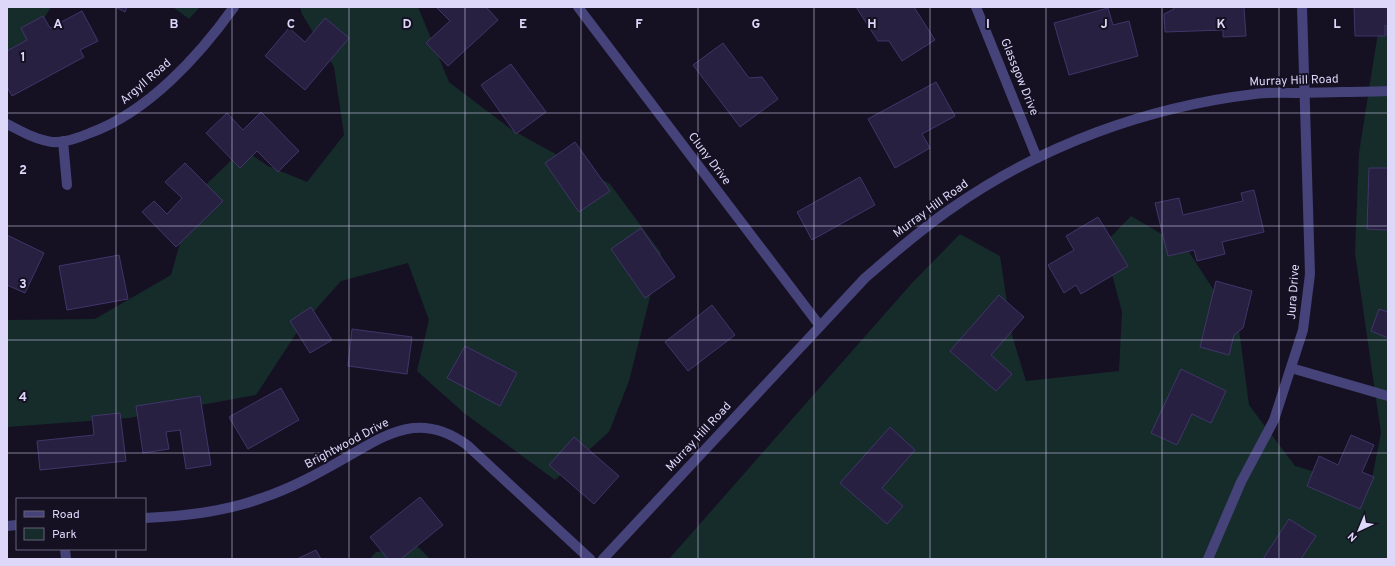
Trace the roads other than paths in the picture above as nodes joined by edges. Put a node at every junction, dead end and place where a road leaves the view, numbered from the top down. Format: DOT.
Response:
graph roads {
  1 [pos="234,7"];
  2 [pos="578,7"];
  3 [pos="976,7"];
  4 [pos="1302,7"];
  5 [pos="1388,91"];
  6 [pos="1304,92"];
  7 [pos="7,124"];
  8 [pos="63,141"];
  9 [pos="1037,158"];
  10 [pos="67,185"];
  11 [pos="820,326"];
  12 [pos="1291,368"];
  13 [pos="1388,396"];
  14 [pos="146,518"];
  15 [pos="590,559"];
  16 [pos="603,559"];
  17 [pos="1208,559"];
  1 -- 8 [label="street, Argyll Road"];
  2 -- 11 [label="street, Cluny Drive"];
  3 -- 9 [label="street, Glassgow Drive"];
  4 -- 6 [label="street, Jura Drive"];
  5 -- 6 [label="street, Murray Hill Road"];
  6 -- 9 [label="street, Murray Hill Road"];
  6 -- 12 [label="street, Jura Drive"];
  7 -- 8 [label="street, Argyll Road"];
  8 -- 10 [label="street"];
  9 -- 11 [label="street, Murray Hill Road"];
  11 -- 16 [label="street, Murray Hill Road"];
  12 -- 13 [label="street"];
  12 -- 17 [label="street, Jura Drive"];
  14 -- 15 [label="street, Brightwood Drive"];
}
